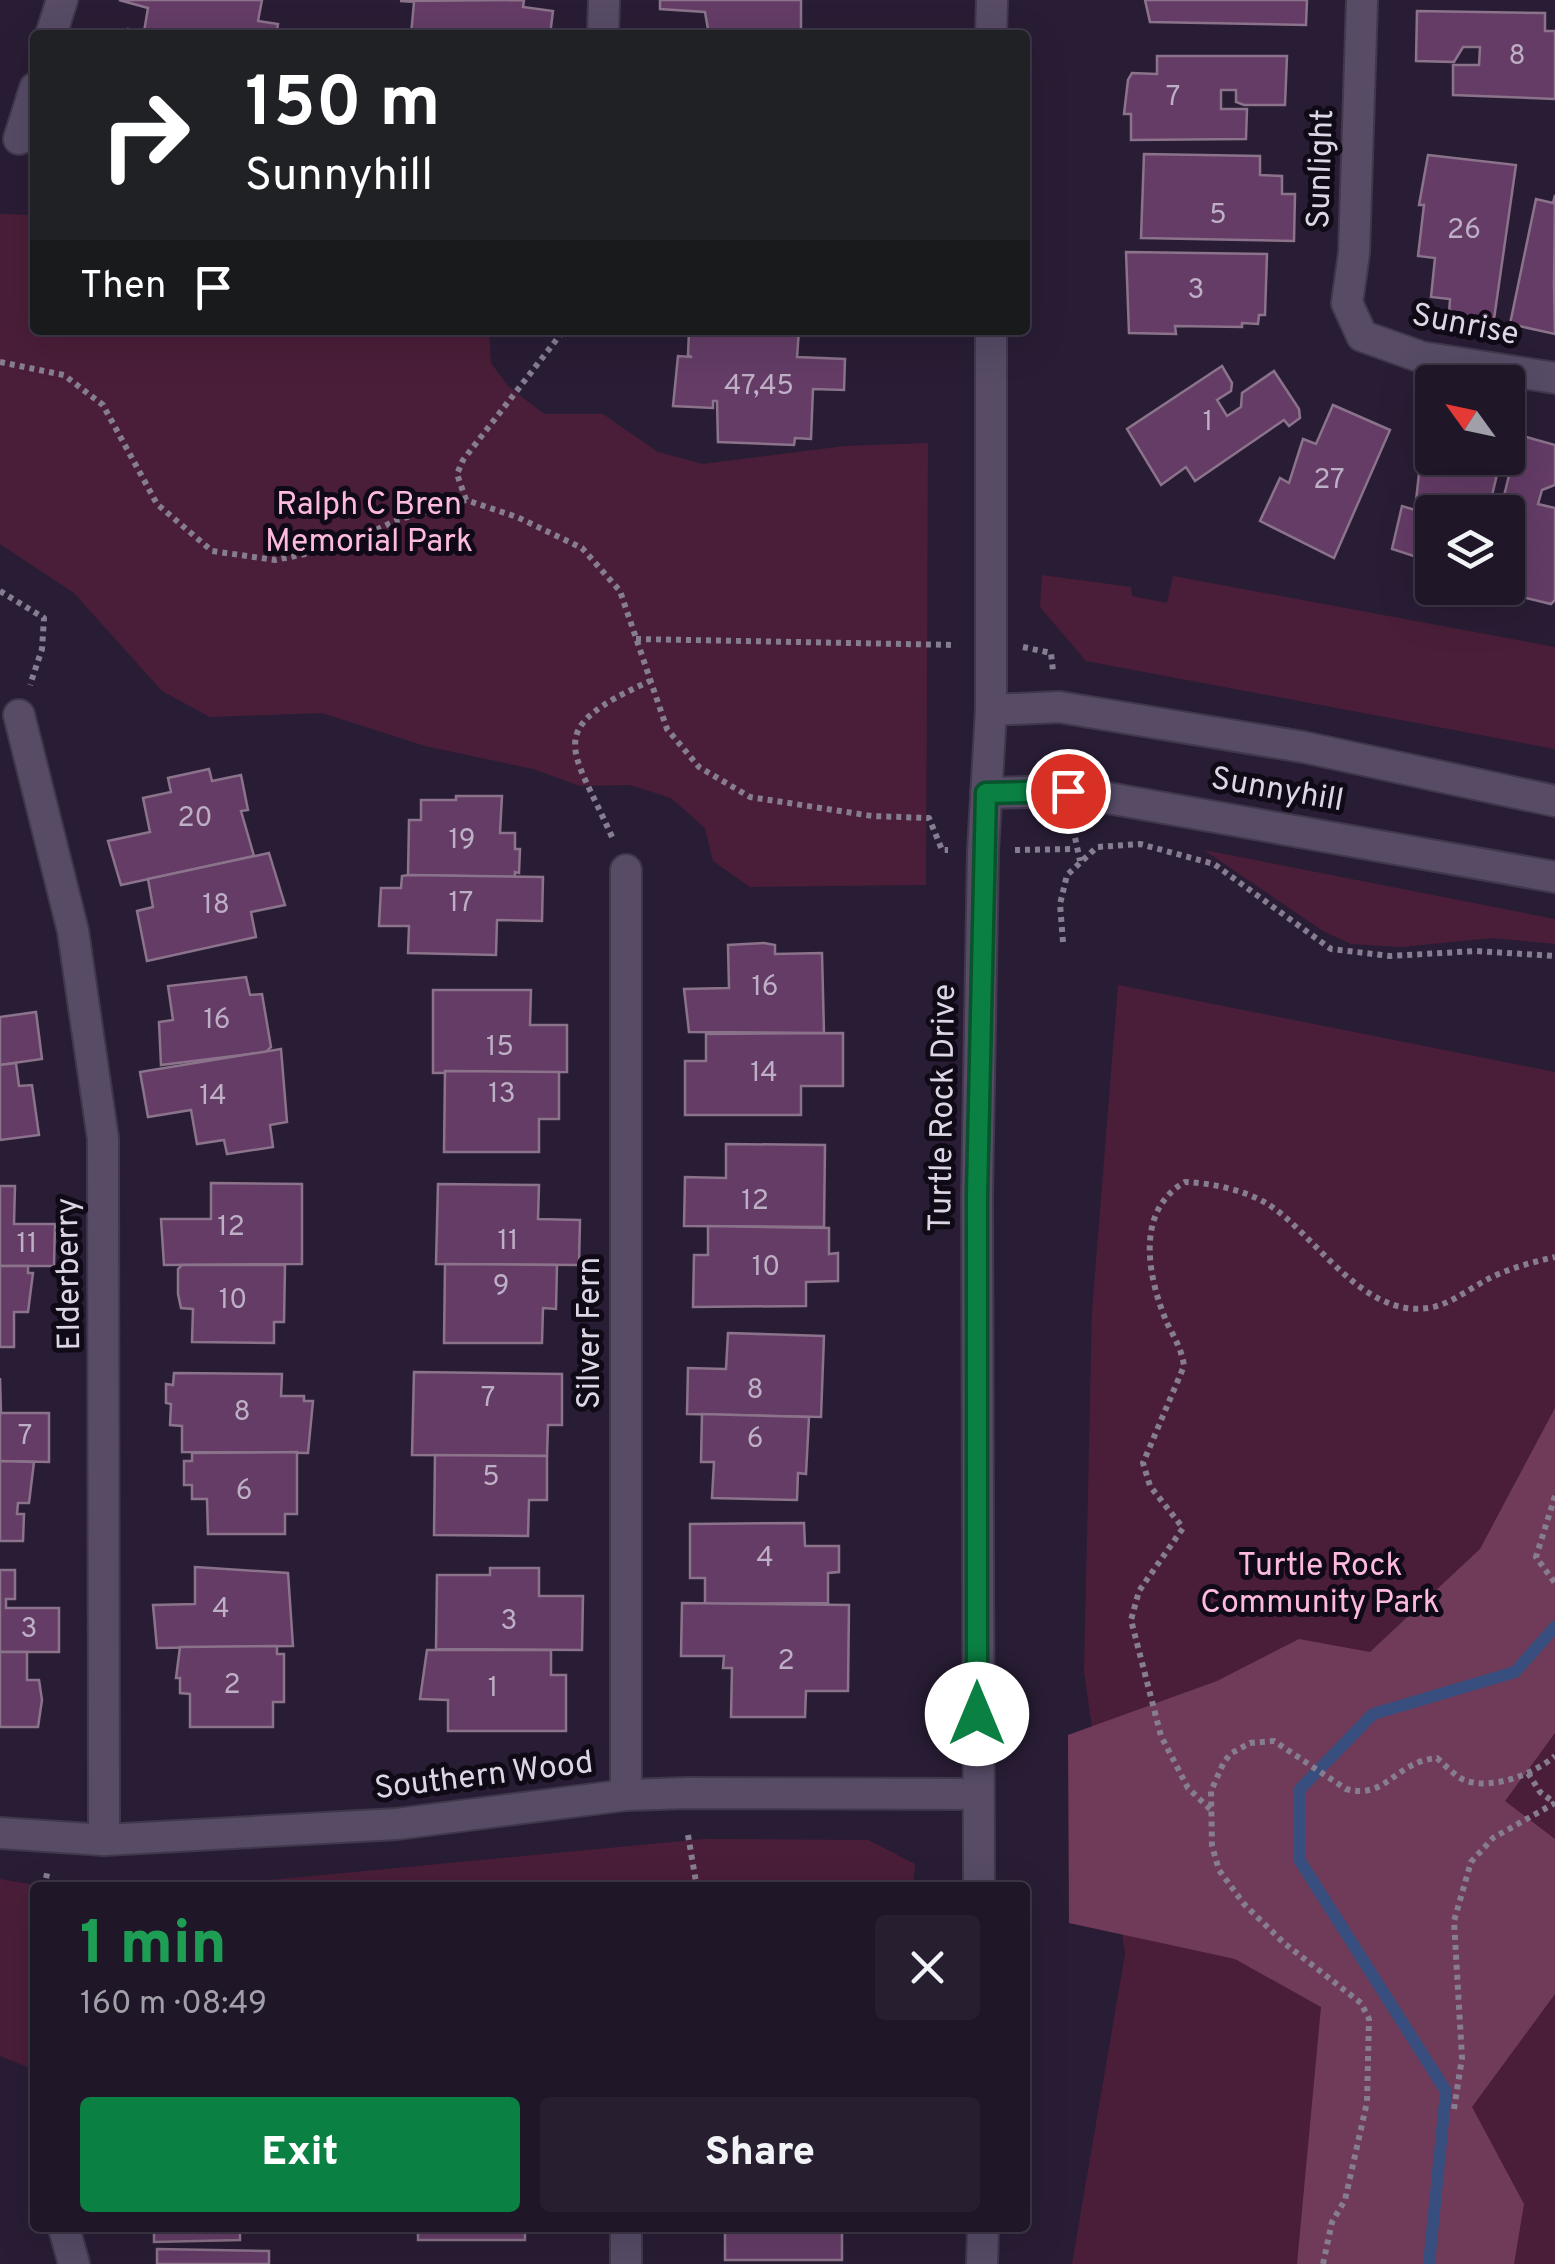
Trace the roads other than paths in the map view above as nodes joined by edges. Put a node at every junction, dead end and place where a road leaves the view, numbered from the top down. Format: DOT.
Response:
graph roads {
  1 [pos="62,0"];
  2 [pos="604,0"];
  3 [pos="992,0"];
  4 [pos="1362,0"];
  5 [pos="53,30"];
  6 [pos="603,30"];
  7 [pos="992,30"];
  8 [pos="30,104"];
  9 [pos="19,139"];
  10 [pos="991,335"];
  11 [pos="1362,336"];
  12 [pos="1555,378"];
  13 [pos="991,710"];
  14 [pos="20,715"];
  15 [pos="986,793"];
  16 [pos="1555,801"];
  17 [pos="626,870"];
  18 [pos="1555,877"];
  19 [pos="977,1794"];
  20 [pos="626,1795"];
  21 [pos="0,1833"];
  22 [pos="104,1840"];
  23 [pos="978,1882"];
  24 [pos="65,2232"];
  25 [pos="626,2232"];
  26 [pos="983,2232"];
  27 [pos="74,2264"];
  28 [pos="626,2264"];
  29 [pos="982,2264"];
  1 -- 5 [label="street"];
  2 -- 6 [label="street"];
  3 -- 7 [label="street"];
  4 -- 11 [label="street, Sunlight"];
  8 -- 9 [label="street"];
  10 -- 13 [label="street, Turtle Rock Drive"];
  11 -- 12 [label="street, Sunrise"];
  13 -- 15 [label="street, Turtle Rock Drive"];
  13 -- 16 [label="street, Sunnyhill"];
  14 -- 22 [label="street, Elderberry"];
  15 -- 18 [label="street, Sunnyhill"];
  15 -- 19 [label="street, Turtle Rock Drive"];
  17 -- 20 [label="street, Silver Fern"];
  19 -- 20 [label="street, Southern Wood"];
  19 -- 23 [label="street, Turtle Rock Drive"];
  20 -- 22 [label="street, Southern Wood"];
  21 -- 22 [label="street, Southern Wood"];
  24 -- 27 [label="street"];
  25 -- 28 [label="street"];
  26 -- 29 [label="street"];
}
